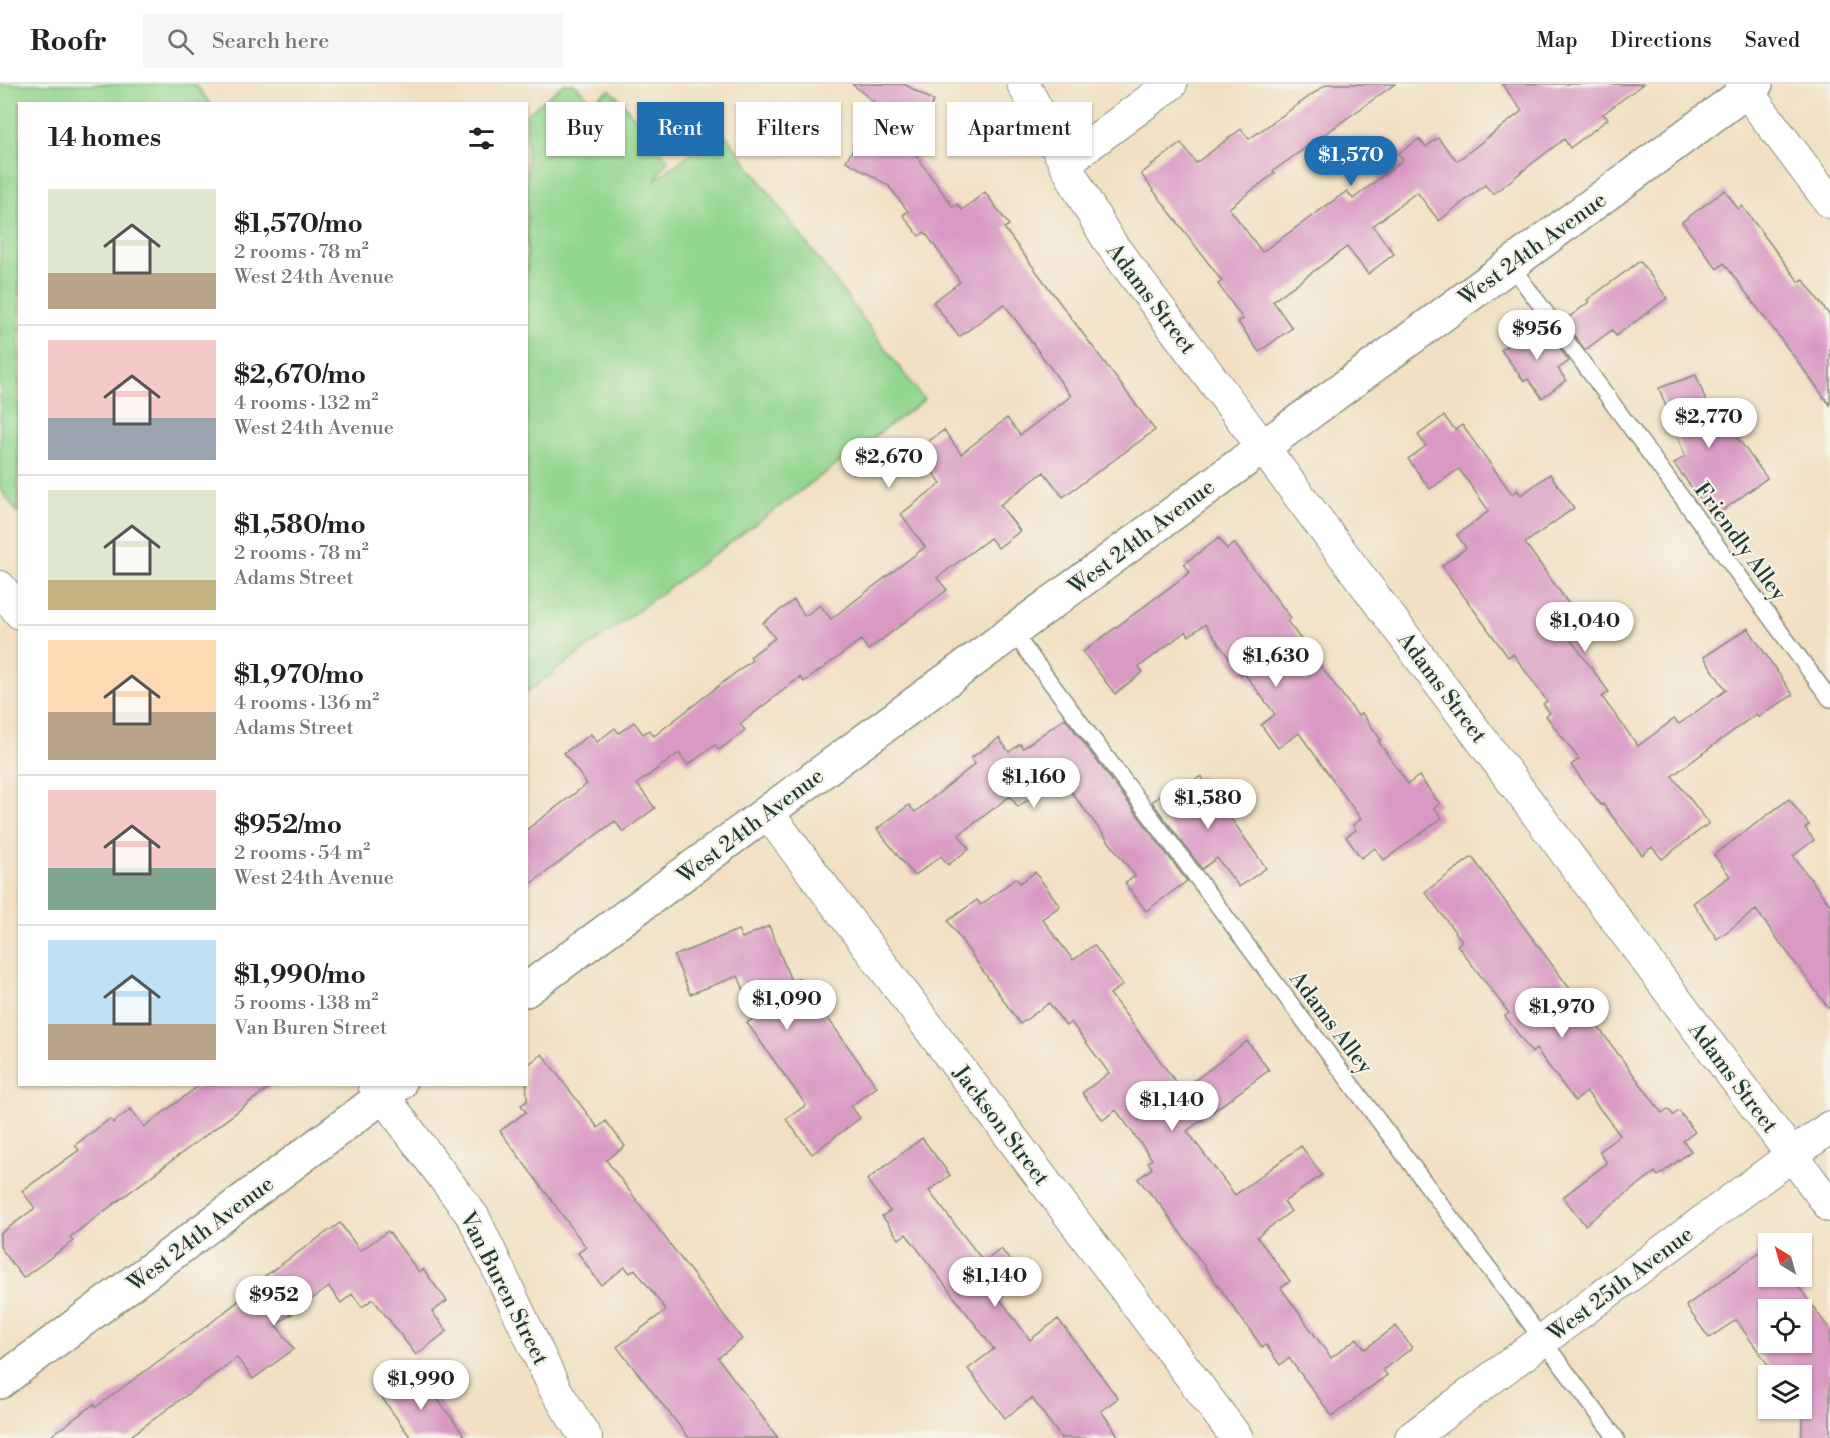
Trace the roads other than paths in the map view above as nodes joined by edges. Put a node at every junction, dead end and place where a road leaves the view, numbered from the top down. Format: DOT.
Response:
graph roads {
  1 [pos="1023,84"];
  2 [pos="1171,84"];
  3 [pos="1748,86"];
  4 [pos="1066,162"];
  5 [pos="1830,201"];
  6 [pos="1510,264"];
  7 [pos="1263,446"];
  8 [pos="0,587"];
  9 [pos="18,610"];
  10 [pos="1012,631"];
  11 [pos="1830,699"];
  12 [pos="767,812"];
  13 [pos="528,989"];
  14 [pos="386,1088"];
  15 [pos="1830,1127"];
  16 [pos="1792,1155"];
  17 [pos="1830,1206"];
  18 [pos="1542,1341"];
  19 [pos="0,1382"];
  20 [pos="586,1438"];
  21 [pos="1237,1438"];
  22 [pos="1411,1438"];
  23 [pos="1616,1438"];
  1 -- 4 [label="street, Adams Street"];
  2 -- 4 [label="street"];
  3 -- 5 [label="street"];
  3 -- 6 [label="street, West 24th Avenue"];
  4 -- 7 [label="street, Adams Street"];
  6 -- 7 [label="street, West 24th Avenue"];
  6 -- 11 [label="lane, Friendly Alley"];
  7 -- 10 [label="street, West 24th Avenue"];
  7 -- 16 [label="street, Adams Street"];
  8 -- 9 [label="street"];
  10 -- 12 [label="street, West 24th Avenue"];
  10 -- 18 [label="lane, Adams Alley"];
  12 -- 13 [label="street, West 24th Avenue"];
  12 -- 21 [label="street, Jackson Street"];
  14 -- 19 [label="street, West 24th Avenue"];
  14 -- 20 [label="street, Van Buren Street"];
  15 -- 16 [label="street, West 25th Avenue"];
  16 -- 17 [label="street, Adams Street"];
  16 -- 18 [label="street, West 25th Avenue"];
  18 -- 22 [label="street, West 25th Avenue"];
  18 -- 23 [label="lane, Adams Alley"];
}
